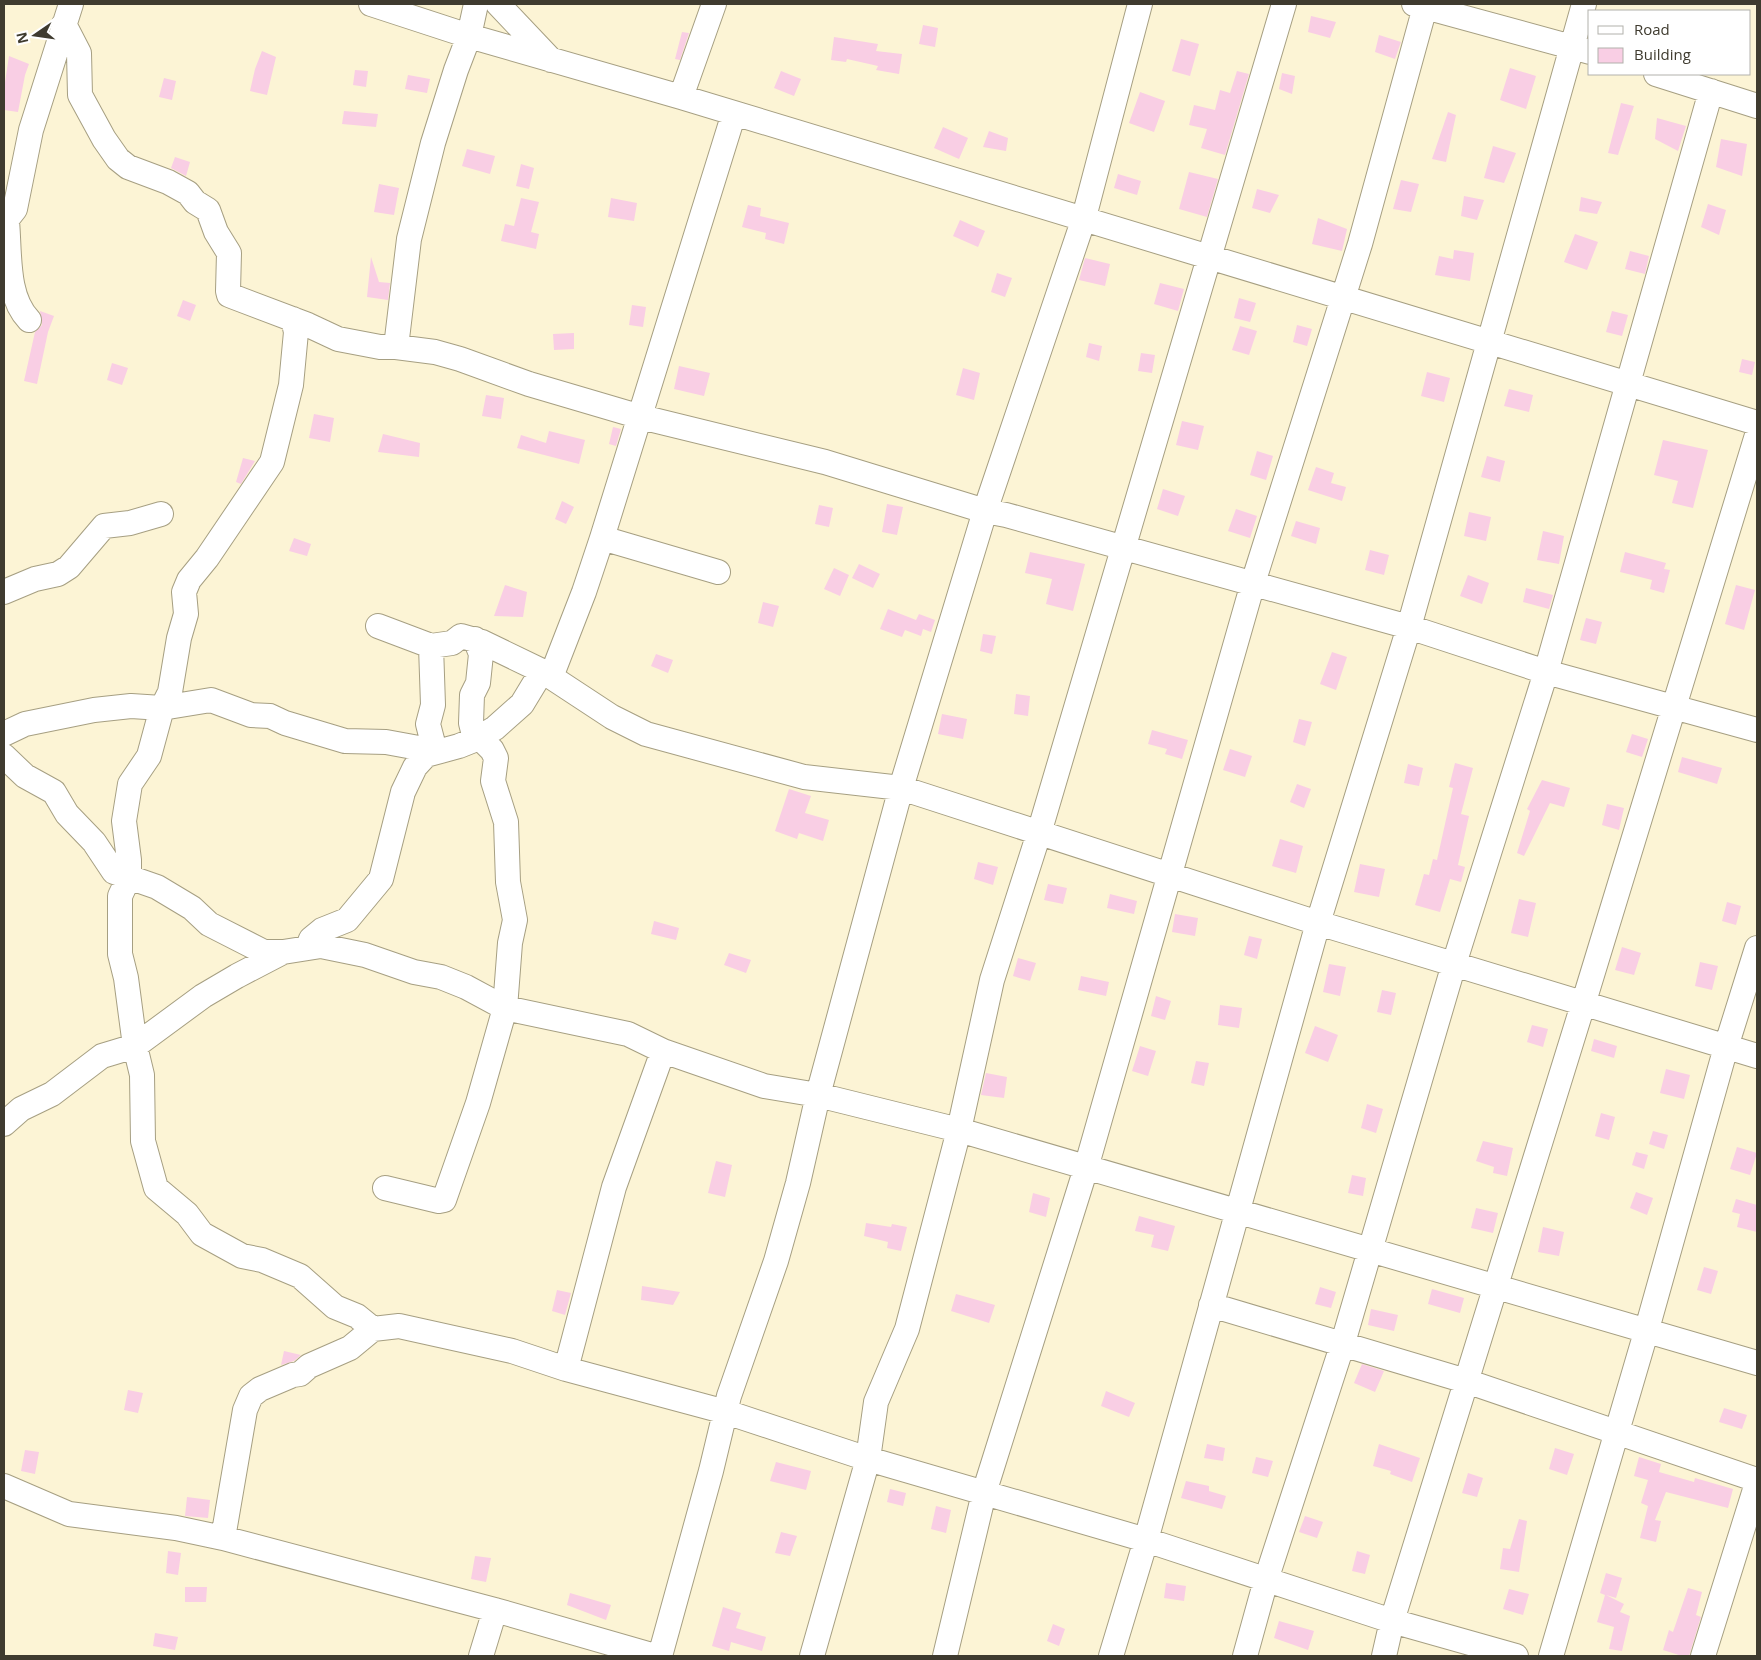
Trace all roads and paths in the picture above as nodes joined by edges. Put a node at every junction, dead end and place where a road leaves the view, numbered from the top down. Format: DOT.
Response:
graph roads {
  1 [pos="372,4"];
  2 [pos="476,4"];
  3 [pos="498,4"];
  4 [pos="714,4"];
  5 [pos="1140,4"];
  6 [pos="1284,4"];
  7 [pos="1584,4"];
  8 [pos="1420,5"];
  9 [pos="67,14"];
  10 [pos="470,36"];
  11 [pos="1581,49"];
  12 [pos="552,60"];
  13 [pos="1659,75"];
  14 [pos="1711,91"];
  15 [pos="681,97"];
  16 [pos="1757,106"];
  17 [pos="734,114"];
  18 [pos="1083,221"];
  19 [pos="5,226"];
  20 [pos="1210,259"];
  21 [pos="1343,298"];
  22 [pos="29,320"];
  23 [pos="299,325"];
  24 [pos="1490,344"];
  25 [pos="396,347"];
  26 [pos="1628,383"];
  27 [pos="641,417"];
  28 [pos="1757,423"];
  29 [pos="1757,435"];
  30 [pos="985,511"];
  31 [pos="161,514"];
  32 [pos="602,538"];
  33 [pos="1124,547"];
  34 [pos="718,572"];
  35 [pos="1253,583"];
  36 [pos="4,592"];
  37 [pos="378,626"];
  38 [pos="1409,627"];
  39 [pos="432,646"];
  40 [pos="481,646"];
  41 [pos="1546,672"];
  42 [pos="546,674"];
  43 [pos="162,708"];
  44 [pos="1675,708"];
  45 [pos="1757,730"];
  46 [pos="4,734"];
  47 [pos="479,738"];
  48 [pos="436,751"];
  49 [pos="4,756"];
  50 [pos="901,788"];
  51 [pos="1039,832"];
  52 [pos="1170,875"];
  53 [pos="121,882"];
  54 [pos="1318,923"];
  55 [pos="308,947"];
  56 [pos="1757,948"];
  57 [pos="283,952"];
  58 [pos="1454,964"];
  59 [pos="1585,1004"];
  60 [pos="505,1008"];
  61 [pos="135,1046"];
  62 [pos="1726,1047"];
  63 [pos="663,1052"];
  64 [pos="1757,1056"];
  65 [pos="818,1094"];
  66 [pos="4,1124"];
  67 [pos="959,1130"];
  68 [pos="1086,1168"];
  69 [pos="386,1188"];
  70 [pos="1237,1211"];
  71 [pos="1371,1250"];
  72 [pos="1495,1286"];
  73 [pos="1211,1305"];
  74 [pos="373,1328"];
  75 [pos="1647,1329"];
  76 [pos="1342,1346"];
  77 [pos="1757,1363"];
  78 [pos="566,1369"];
  79 [pos="1466,1381"];
  80 [pos="726,1412"];
  81 [pos="1616,1433"];
  82 [pos="868,1459"];
  83 [pos="1757,1482"];
  84 [pos="4,1486"];
  85 [pos="984,1493"];
  86 [pos="223,1538"];
  87 [pos="1146,1540"];
  88 [pos="1266,1580"];
  89 [pos="495,1610"];
  90 [pos="1392,1621"];
  91 [pos="481,1656"];
  92 [pos="655,1656"];
  93 [pos="660,1656"];
  94 [pos="812,1656"];
  95 [pos="945,1656"];
  96 [pos="1111,1656"];
  97 [pos="1245,1656"];
  98 [pos="1384,1656"];
  99 [pos="1516,1656"];
  100 [pos="1551,1656"];
  101 [pos="1703,1656"];
  1 -- 10 [label="street"];
  2 -- 10 [label="street"];
  3 -- 12 [label="street"];
  4 -- 15 [label="street"];
  5 -- 18 [label="street"];
  6 -- 20 [label="street"];
  7 -- 11 [label="street"];
  8 -- 11 [label="street"];
  8 -- 21 [label="street"];
  9 -- 19 [label="street"];
  9 -- 23 [label="street"];
  10 -- 12 [label="street"];
  10 -- 25 [label="street"];
  11 -- 24 [label="street"];
  12 -- 15 [label="street"];
  13 -- 14 [label="street"];
  14 -- 16 [label="street"];
  14 -- 26 [label="street"];
  15 -- 17 [label="street"];
  17 -- 18 [label="street"];
  17 -- 27 [label="street"];
  18 -- 20 [label="street"];
  18 -- 30 [label="street"];
  19 -- 22 [label="street"];
  20 -- 21 [label="street"];
  20 -- 33 [label="street"];
  21 -- 24 [label="street"];
  21 -- 35 [label="street"];
  23 -- 25 [label="street"];
  23 -- 43 [label="street"];
  24 -- 26 [label="street"];
  24 -- 38 [label="street"];
  25 -- 27 [label="street"];
  26 -- 28 [label="street"];
  26 -- 41 [label="street"];
  27 -- 30 [label="street"];
  27 -- 32 [label="street"];
  29 -- 44 [label="street"];
  30 -- 33 [label="street"];
  30 -- 50 [label="street"];
  31 -- 36 [label="street"];
  32 -- 34 [label="street"];
  32 -- 42 [label="street"];
  33 -- 35 [label="street"];
  33 -- 51 [label="street"];
  35 -- 38 [label="street"];
  35 -- 52 [label="street"];
  37 -- 39 [label="street"];
  38 -- 41 [label="street"];
  38 -- 54 [label="street"];
  39 -- 40 [label="street"];
  39 -- 48 [label="street"];
  40 -- 42 [label="street"];
  40 -- 47 [label="street"];
  41 -- 44 [label="street"];
  41 -- 58 [label="street"];
  42 -- 47 [label="street"];
  42 -- 50 [label="street"];
  43 -- 46 [label="street"];
  43 -- 48 [label="street"];
  43 -- 53 [label="street"];
  44 -- 45 [label="street"];
  44 -- 59 [label="street"];
  47 -- 48 [label="street"];
  47 -- 60 [label="street"];
  48 -- 55 [label="street"];
  49 -- 53 [label="street"];
  50 -- 51 [label="street"];
  50 -- 65 [label="street"];
  51 -- 52 [label="street"];
  51 -- 67 [label="street"];
  52 -- 54 [label="street"];
  52 -- 68 [label="street"];
  53 -- 57 [label="street"];
  53 -- 61 [label="street"];
  54 -- 58 [label="street"];
  54 -- 70 [label="street"];
  55 -- 57 [label="street"];
  55 -- 60 [label="street"];
  56 -- 62 [label="street"];
  57 -- 61 [label="street"];
  58 -- 59 [label="street"];
  58 -- 71 [label="street"];
  59 -- 62 [label="street"];
  59 -- 72 [label="street"];
  60 -- 63 [label="street"];
  60 -- 69 [label="street"];
  61 -- 66 [label="street"];
  61 -- 74 [label="street"];
  62 -- 64 [label="street"];
  62 -- 75 [label="street"];
  63 -- 65 [label="street"];
  63 -- 78 [label="street"];
  65 -- 67 [label="street"];
  65 -- 80 [label="street"];
  67 -- 68 [label="street"];
  67 -- 82 [label="street"];
  68 -- 70 [label="street"];
  68 -- 85 [label="street"];
  70 -- 71 [label="street"];
  70 -- 73 [label="street"];
  71 -- 72 [label="street"];
  71 -- 76 [label="street"];
  72 -- 75 [label="street"];
  72 -- 79 [label="street"];
  73 -- 76 [label="street"];
  73 -- 87 [label="street"];
  74 -- 78 [label="street"];
  74 -- 86 [label="street"];
  75 -- 77 [label="street"];
  75 -- 81 [label="street"];
  76 -- 79 [label="street"];
  76 -- 88 [label="street"];
  78 -- 80 [label="street"];
  79 -- 81 [label="street"];
  79 -- 90 [label="street"];
  80 -- 82 [label="street"];
  80 -- 93 [label="street"];
  81 -- 83 [label="street"];
  81 -- 100 [label="street"];
  82 -- 85 [label="street"];
  82 -- 94 [label="street"];
  83 -- 101 [label="street"];
  84 -- 86 [label="street"];
  85 -- 87 [label="street"];
  85 -- 95 [label="street"];
  86 -- 89 [label="street"];
  87 -- 88 [label="street"];
  87 -- 96 [label="street"];
  88 -- 90 [label="street"];
  88 -- 97 [label="street"];
  89 -- 91 [label="street"];
  89 -- 92 [label="street"];
  90 -- 98 [label="street"];
  90 -- 99 [label="street"];
}
